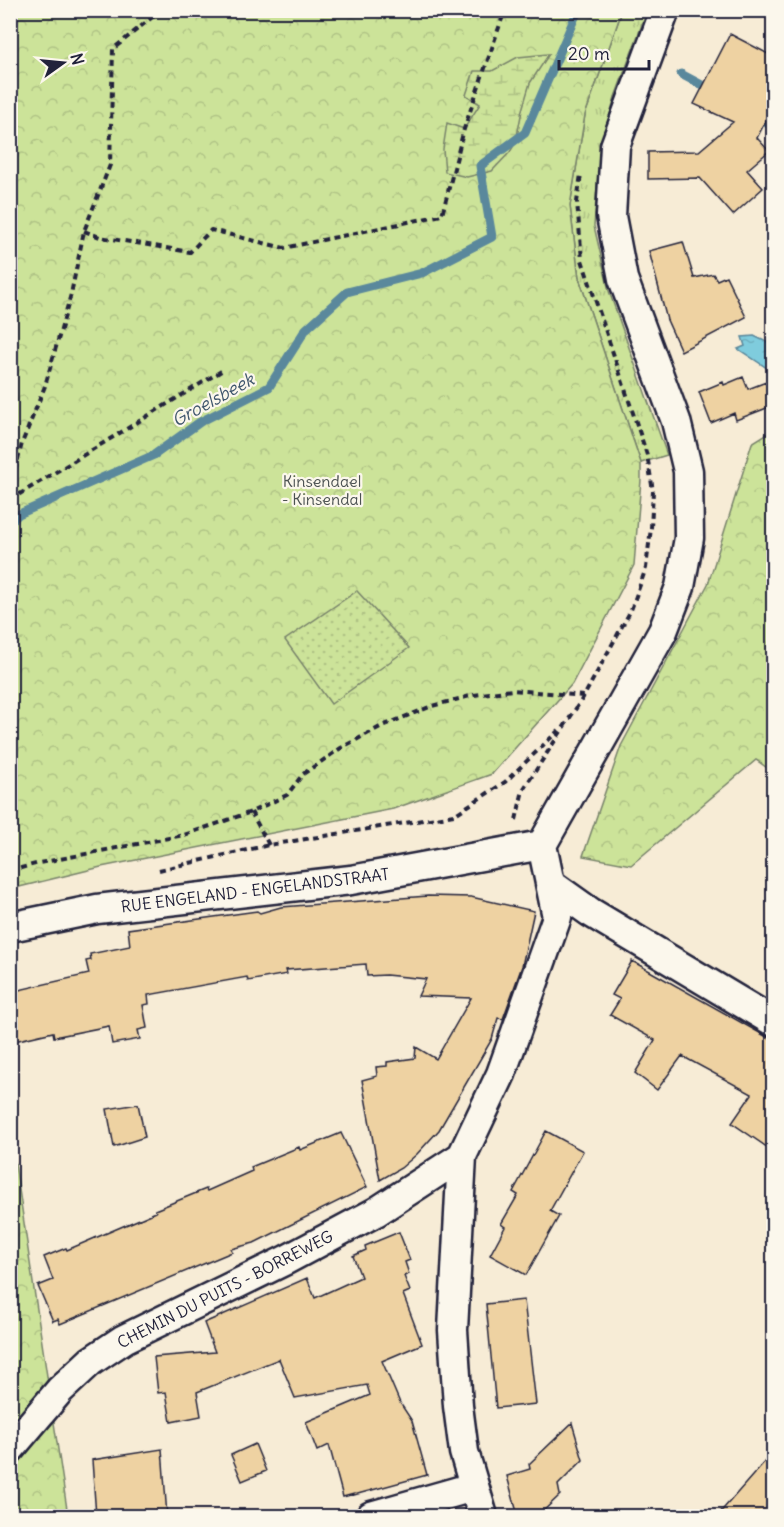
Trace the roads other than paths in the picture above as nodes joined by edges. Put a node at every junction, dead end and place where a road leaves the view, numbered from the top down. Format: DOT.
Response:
graph roads {
  1 [pos="665,10"];
  2 [pos="530,847"];
  3 [pos="552,885"];
  4 [pos="10,927"];
  5 [pos="774,1022"];
  6 [pos="462,1156"];
  7 [pos="10,1449"];
  8 [pos="473,1487"];
  9 [pos="371,1516"];
  10 [pos="483,1516"];
  1 -- 2 [label="street"];
  2 -- 3 [label="street"];
  2 -- 4 [label="street, RUE ENGELAND - ENGELANDSTRAAT"];
  3 -- 5 [label="street"];
  3 -- 6 [label="street"];
  6 -- 7 [label="street, CHEMIN DU PUITS - BORREWEG"];
  6 -- 8 [label="street"];
  8 -- 9 [label="street"];
  8 -- 10 [label="street"];
}
